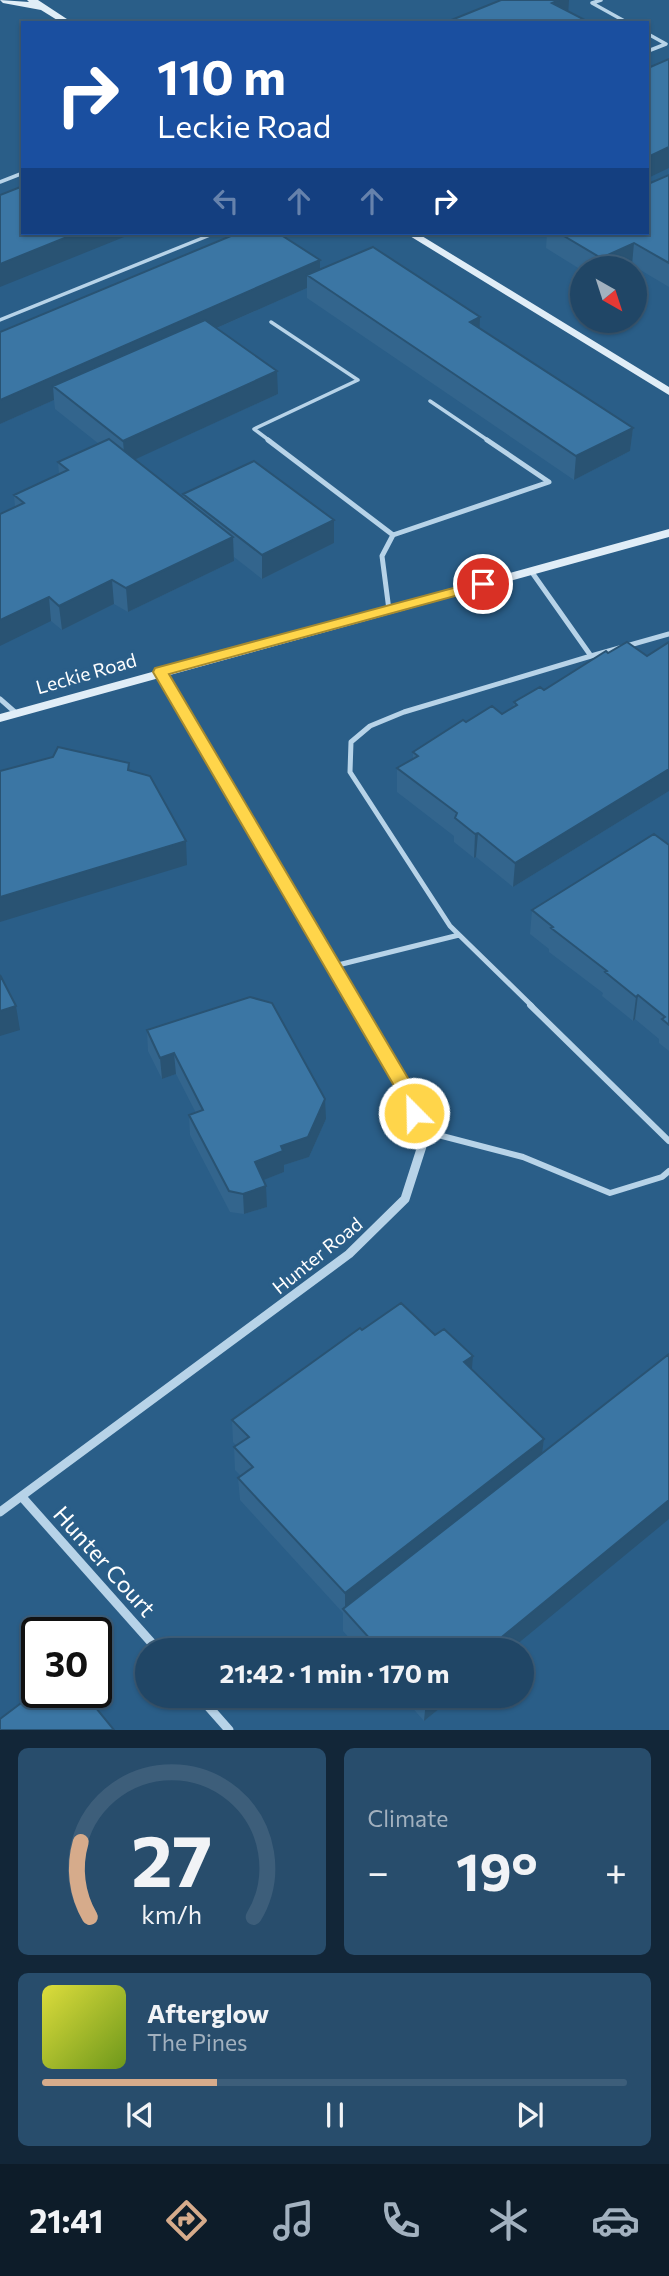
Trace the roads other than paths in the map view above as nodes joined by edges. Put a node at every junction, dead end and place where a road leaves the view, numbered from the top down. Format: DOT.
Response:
graph roads {
  1 [pos="3,0"];
  2 [pos="32,0"];
  3 [pos="601,0"];
  4 [pos="46,4"];
  5 [pos="67,21"];
  6 [pos="624,21"];
  7 [pos="649,35"];
  8 [pos="649,51"];
  9 [pos="21,174"];
  10 [pos="0,182"];
  11 [pos="210,235"];
  12 [pos="413,235"];
  13 [pos="0,320"];
  14 [pos="271,322"];
  15 [pos="669,392"];
  16 [pos="430,401"];
  17 [pos="669,533"];
  18 [pos="393,535"];
  19 [pos="530,571"];
  20 [pos="389,610"];
  21 [pos="669,634"];
  22 [pos="591,656"];
  23 [pos="161,672"];
  24 [pos="0,699"];
  25 [pos="16,713"];
  26 [pos="0,718"];
  27 [pos="459,935"];
  28 [pos="334,966"];
  29 [pos="419,1130"];
  30 [pos="669,1141"];
  31 [pos="669,1171"];
  32 [pos="22,1497"];
  33 [pos="0,1512"];
  34 [pos="147,1638"];
  35 [pos="210,1708"];
  36 [pos="229,1730"];
  1 -- 4 [label="main road"];
  2 -- 4 [label="main road"];
  3 -- 6 [label="lane"];
  4 -- 5 [label="main road"];
  7 -- 8 [label="lane"];
  9 -- 10 [label="lane"];
  11 -- 13 [label="lane"];
  12 -- 15 [label="main road"];
  14 -- 18 [label="lane"];
  16 -- 18 [label="lane"];
  17 -- 19 [label="main road, Leckie Road"];
  18 -- 20 [label="lane"];
  19 -- 20 [label="main road, Leckie Road"];
  19 -- 22 [label="lane"];
  20 -- 23 [label="main road, Leckie Road"];
  21 -- 22 [label="lane"];
  22 -- 27 [label="lane"];
  23 -- 25 [label="main road, Leckie Road"];
  23 -- 28 [label="street, Hunter Road"];
  24 -- 25 [label="lane"];
  25 -- 26 [label="main road, Leckie Road"];
  27 -- 28 [label="lane"];
  27 -- 30 [label="lane"];
  28 -- 29 [label="street, Hunter Road"];
  29 -- 31 [label="lane"];
  29 -- 32 [label="street, Hunter Road"];
  32 -- 33 [label="street, Hunter Road"];
  32 -- 34 [label="street, Hunter Court"];
  35 -- 36 [label="street"];
}
